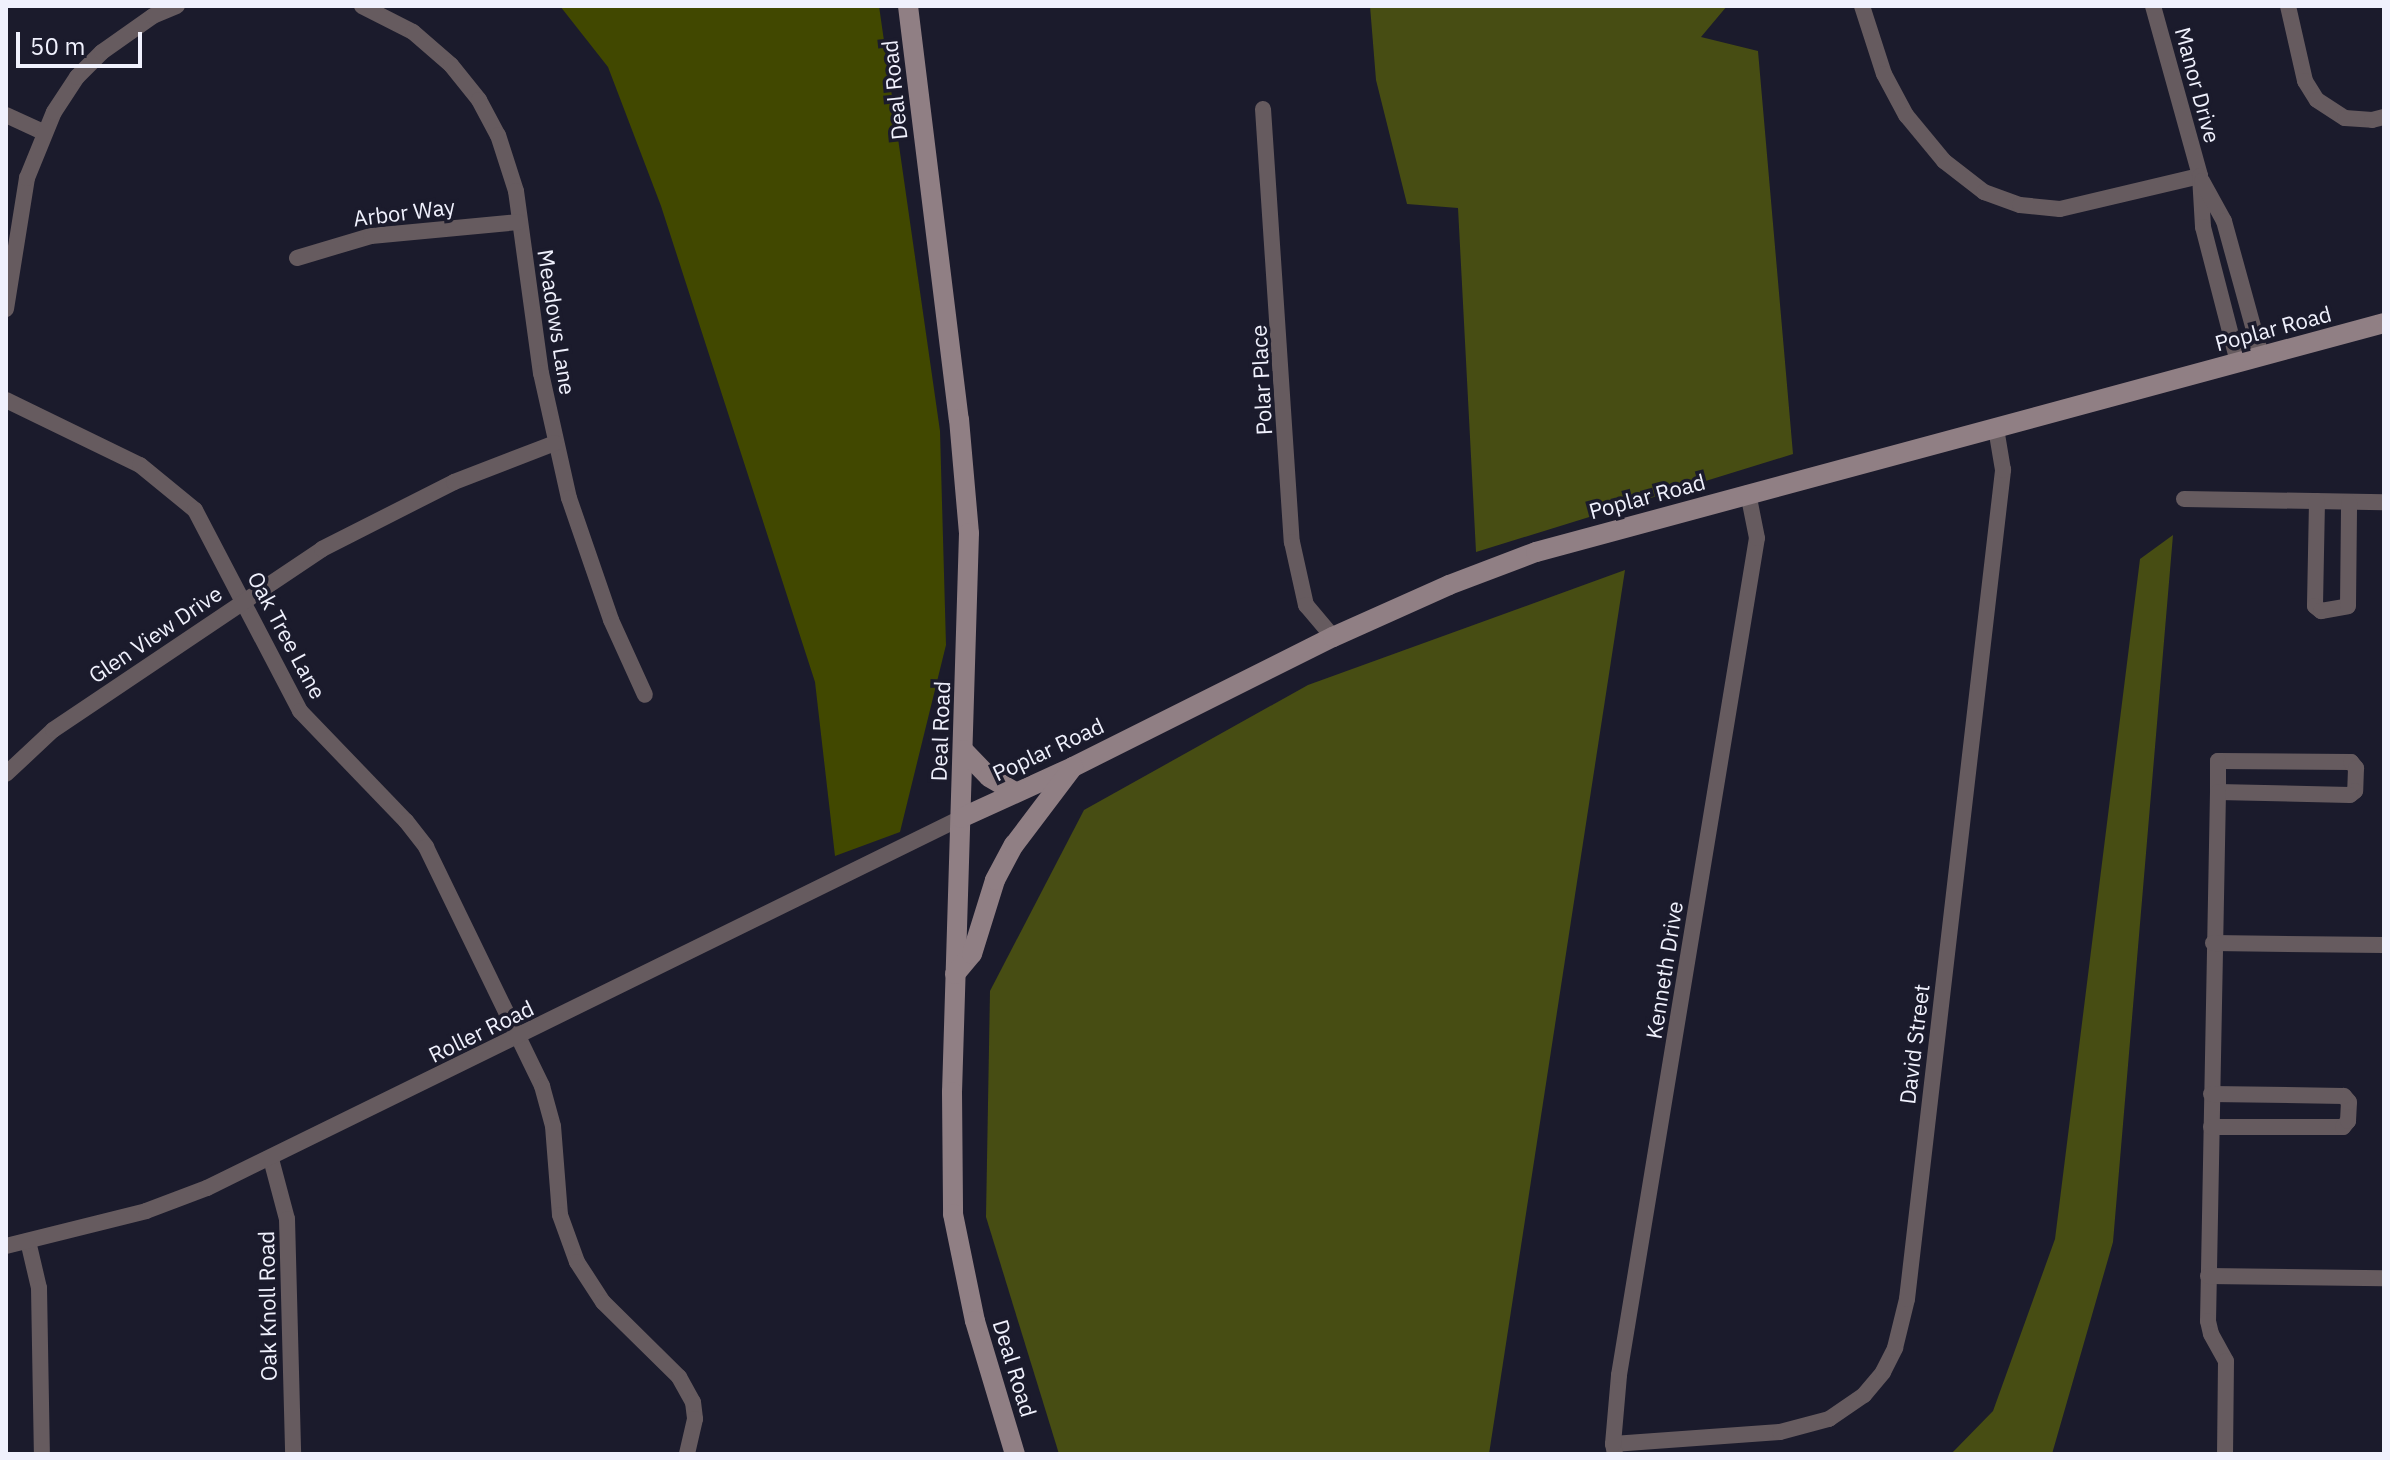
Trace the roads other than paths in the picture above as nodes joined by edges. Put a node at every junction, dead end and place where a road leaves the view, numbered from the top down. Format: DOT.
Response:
graph roads {
  1 [pos="177,6"];
  2 [pos="362,6"];
  3 [pos="908,6"];
  4 [pos="1862,6"];
  5 [pos="2153,6"];
  6 [pos="2288,6"];
  7 [pos="1263,109"];
  8 [pos="6,115"];
  9 [pos="2384,117"];
  10 [pos="43,132"];
  11 [pos="2200,176"];
  12 [pos="518,222"];
  13 [pos="297,258"];
  14 [pos="6,309"];
  15 [pos="2384,323"];
  16 [pos="2261,355"];
  17 [pos="2238,362"];
  18 [pos="6,400"];
  19 [pos="1996,428"];
  20 [pos="555,443"];
  21 [pos="1748,493"];
  22 [pos="2184,499"];
  23 [pos="2317,501"];
  24 [pos="2349,502"];
  25 [pos="2384,502"];
  26 [pos="243,600"];
  27 [pos="1333,637"];
  28 [pos="645,695"];
  29 [pos="963,750"];
  30 [pos="1073,767"];
  31 [pos="6,774"];
  32 [pos="1013,791"];
  33 [pos="2218,792"];
  34 [pos="961,818"];
  35 [pos="2213,943"];
  36 [pos="2384,945"];
  37 [pos="955,974"];
  38 [pos="519,1037"];
  39 [pos="2211,1094"];
  40 [pos="2211,1127"];
  41 [pos="271,1159"];
  42 [pos="28,1241"];
  43 [pos="6,1246"];
  44 [pos="2208,1276"];
  45 [pos="2384,1278"];
  46 [pos="1614,1449"];
  47 [pos="42,1454"];
  48 [pos="293,1454"];
  49 [pos="687,1454"];
  50 [pos="1015,1454"];
  51 [pos="2225,1454"];
  1 -- 10 [label="street"];
  2 -- 12 [label="street, Meadows Lane"];
  3 -- 29 [label="street, Deal Road"];
  4 -- 11 [label="street"];
  5 -- 11 [label="street, Manor Drive"];
  6 -- 9 [label="street"];
  7 -- 27 [label="street, Polar Place"];
  8 -- 10 [label="street"];
  10 -- 14 [label="street"];
  11 -- 16 [label="street, Manor Drive"];
  11 -- 17 [label="street, Manor Drive"];
  12 -- 13 [label="street, Arbor Way"];
  12 -- 20 [label="street, Meadows Lane"];
  15 -- 16 [label="street, Poplar Road"];
  16 -- 17 [label="street, Poplar Road"];
  17 -- 19 [label="street, Poplar Road"];
  18 -- 26 [label="street, Oak Tree Lane"];
  19 -- 21 [label="street, Poplar Road"];
  19 -- 46 [label="street, David Street"];
  20 -- 26 [label="street, Glen View Drive"];
  20 -- 28 [label="street, Meadows Lane"];
  21 -- 27 [label="street, Poplar Road"];
  21 -- 46 [label="street, Kenneth Drive"];
  22 -- 23 [label="street"];
  23 -- 24 [label="street"];
  23 -- 24 [label="street"];
  24 -- 25 [label="street"];
  26 -- 31 [label="street, Glen View Drive"];
  26 -- 38 [label="street, Oak Tree Lane"];
  27 -- 30 [label="street, Poplar Road"];
  29 -- 32 [label="street"];
  29 -- 34 [label="street, Deal Road"];
  30 -- 32 [label="street, Poplar Road"];
  30 -- 37 [label="street"];
  32 -- 34 [label="street, Poplar Road"];
  33 -- 33 [label="street"];
  33 -- 35 [label="street"];
  34 -- 37 [label="street, Deal Road"];
  34 -- 38 [label="street, Roller Road"];
  35 -- 36 [label="street"];
  35 -- 39 [label="street"];
  37 -- 50 [label="street, Deal Road"];
  38 -- 41 [label="street, Roller Road"];
  38 -- 49 [label="street"];
  39 -- 40 [label="street"];
  39 -- 40 [label="street"];
  40 -- 44 [label="street"];
  41 -- 42 [label="street, Roller Road"];
  41 -- 48 [label="street, Oak Knoll Road"];
  42 -- 43 [label="street, Roller Road"];
  42 -- 47 [label="street"];
  44 -- 45 [label="street"];
  44 -- 51 [label="street"];
}
